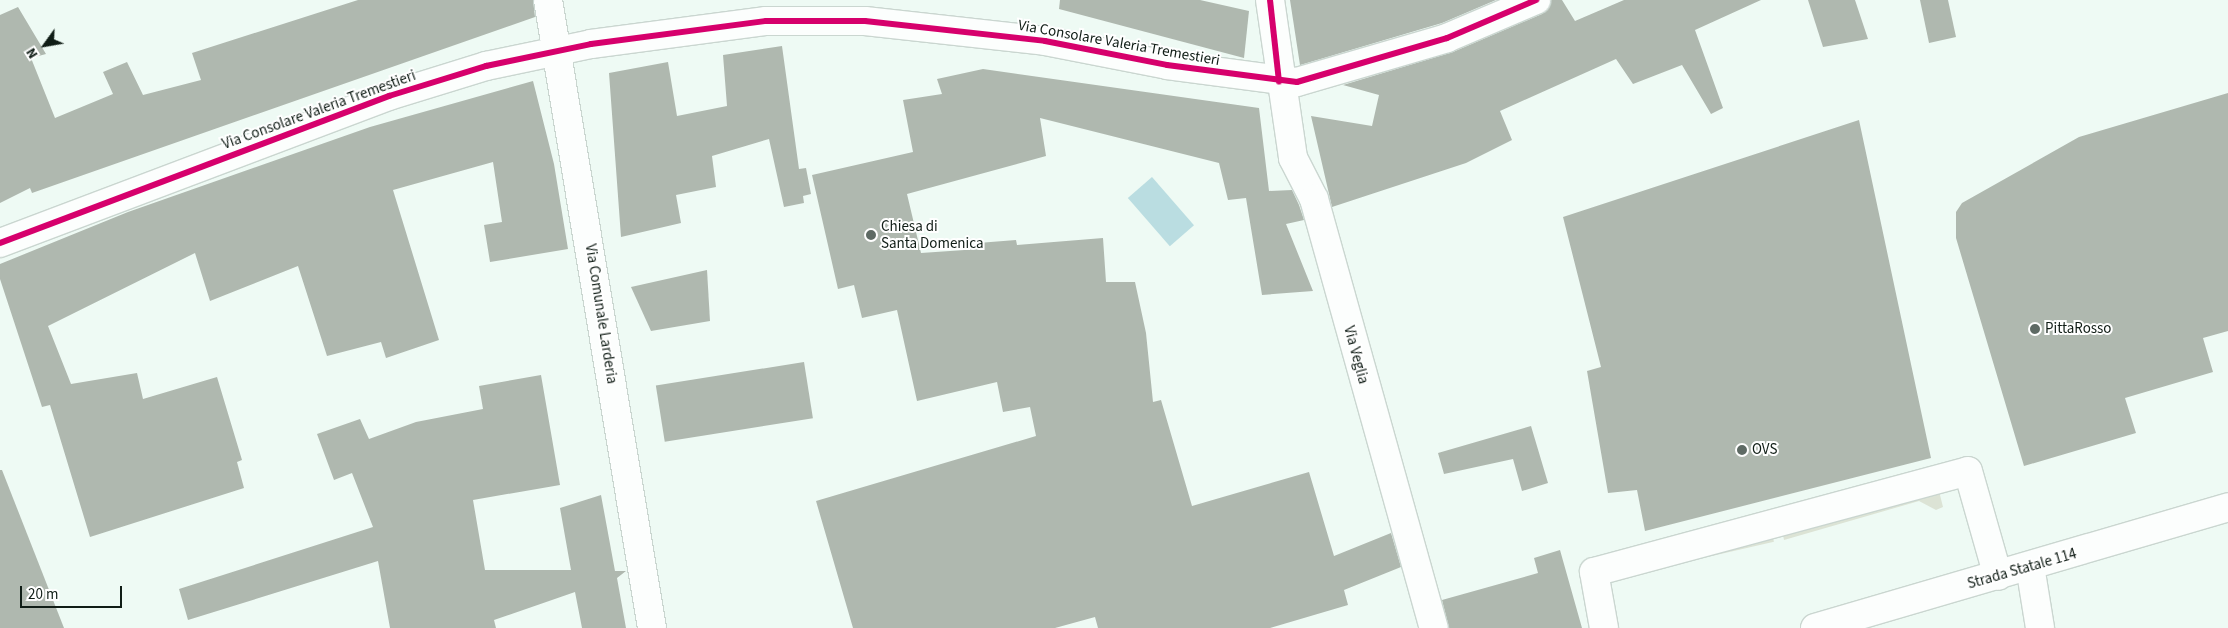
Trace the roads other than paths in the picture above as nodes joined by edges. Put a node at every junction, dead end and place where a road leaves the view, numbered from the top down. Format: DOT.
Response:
graph roads {
  1 [pos="548,0"];
  2 [pos="1270,0"];
  3 [pos="1536,0"];
  4 [pos="558,50"];
  5 [pos="1279,82"];
  6 [pos="0,243"];
  7 [pos="2228,508"];
  8 [pos="2030,566"];
  9 [pos="1998,576"];
  10 [pos="652,628"];
  11 [pos="1434,628"];
  12 [pos="1604,628"];
  13 [pos="1815,628"];
  14 [pos="2040,628"];
  1 -- 4 [label="street, Via Comunale Larderia"];
  2 -- 5 [label="street, Via Veglia"];
  3 -- 5 [label="street, Via Consolare Valeria Tremestieri"];
  4 -- 5 [label="street, Via Consolare Valeria Tremestieri"];
  4 -- 6 [label="street, Via Consolare Valeria Tremestieri"];
  4 -- 10 [label="street, Via Comunale Larderia"];
  5 -- 11 [label="street, Via Veglia"];
  7 -- 8 [label="street, Strada Statale 114"];
  8 -- 9 [label="street, Strada Statale 114"];
  8 -- 14 [label="street"];
  9 -- 12 [label="street"];
  9 -- 13 [label="street, Strada Statale 114"];
}
